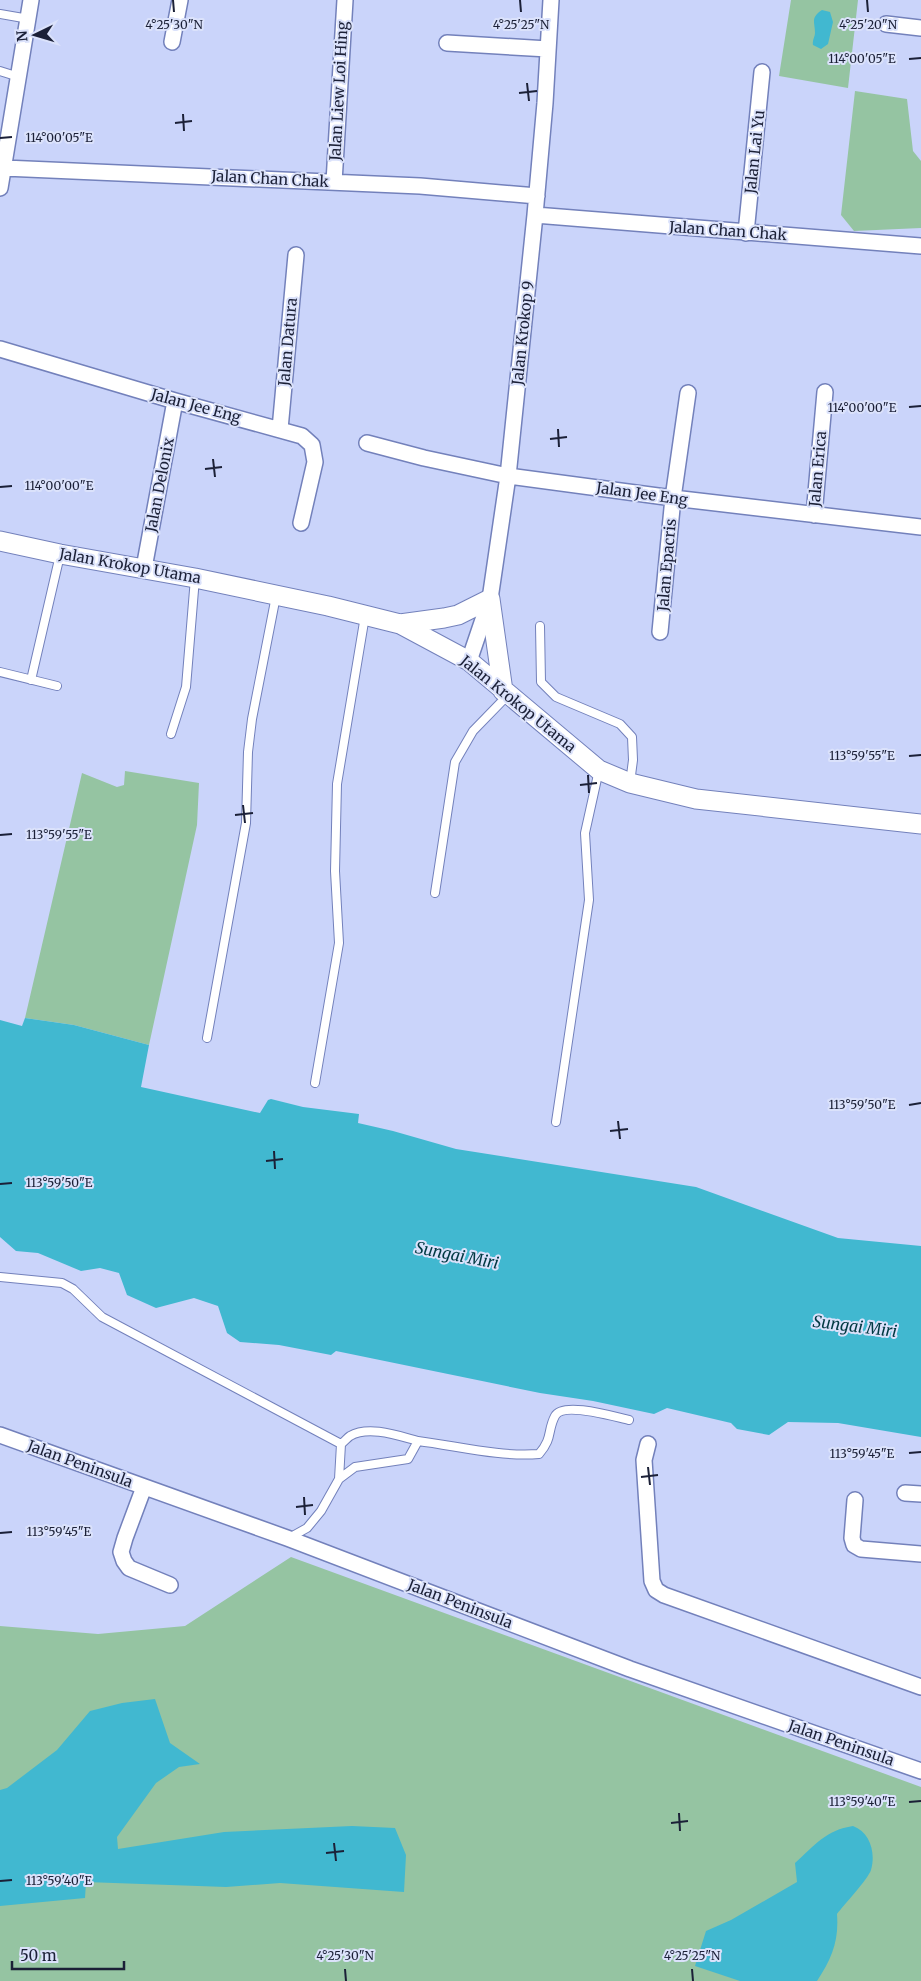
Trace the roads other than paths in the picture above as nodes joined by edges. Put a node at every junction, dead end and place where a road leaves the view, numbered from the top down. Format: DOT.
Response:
graph roads {
  1 [pos="31,0"];
  2 [pos="180,0"];
  3 [pos="345,0"];
  4 [pos="551,0"];
  5 [pos="0,14"];
  6 [pos="29,19"];
  7 [pos="886,24"];
  8 [pos="921,28"];
  9 [pos="172,42"];
  10 [pos="447,43"];
  11 [pos="548,49"];
  12 [pos="0,71"];
  13 [pos="762,72"];
  14 [pos="19,77"];
  15 [pos="4,168"];
  16 [pos="334,182"];
  17 [pos="0,188"];
  18 [pos="537,196"];
  19 [pos="535,215"];
  20 [pos="746,233"];
  21 [pos="921,246"];
  22 [pos="296,255"];
  23 [pos="0,349"];
  24 [pos="824,392"];
  25 [pos="688,393"];
  26 [pos="175,402"];
  27 [pos="280,428"];
  28 [pos="367,444"];
  29 [pos="508,476"];
  30 [pos="673,498"];
  31 [pos="814,515"];
  32 [pos="301,523"];
  33 [pos="921,527"];
  34 [pos="0,541"];
  35 [pos="60,554"];
  36 [pos="144,568"];
  37 [pos="195,578"];
  38 [pos="276,596"];
  39 [pos="490,599"];
  40 [pos="365,614"];
  41 [pos="400,624"];
  42 [pos="540,626"];
  43 [pos="660,632"];
  44 [pos="469,661"];
  45 [pos="0,672"];
  46 [pos="31,680"];
  47 [pos="57,686"];
  48 [pos="505,693"];
  49 [pos="171,734"];
  50 [pos="599,770"];
  51 [pos="630,783"];
  52 [pos="921,824"];
  53 [pos="435,893"];
  54 [pos="207,1038"];
  55 [pos="315,1083"];
  56 [pos="556,1122"];
  57 [pos="0,1277"];
  58 [pos="629,1420"];
  59 [pos="0,1435"];
  60 [pos="418,1441"];
  61 [pos="341,1444"];
  62 [pos="648,1444"];
  63 [pos="339,1479"];
  64 [pos="144,1487"];
  65 [pos="905,1493"];
  66 [pos="921,1494"];
  67 [pos="855,1500"];
  68 [pos="287,1538"];
  69 [pos="921,1554"];
  70 [pos="170,1585"];
  71 [pos="921,1687"];
  72 [pos="921,1771"];
  1 -- 6 [label="street"];
  2 -- 9 [label="street"];
  3 -- 16 [label="street, Jalan Liew Loi Hing"];
  4 -- 11 [label="street, Jalan Krokop 9"];
  5 -- 6 [label="lane"];
  6 -- 14 [label="street"];
  7 -- 8 [label="street"];
  10 -- 11 [label="street"];
  11 -- 18 [label="street, Jalan Krokop 9"];
  12 -- 14 [label="lane"];
  13 -- 20 [label="street, Jalan Lai Yu"];
  14 -- 15 [label="street"];
  15 -- 16 [label="street, Jalan Chan Chak"];
  15 -- 17 [label="street"];
  16 -- 18 [label="street, Jalan Chan Chak"];
  18 -- 19 [label="street, Jalan Krokop 9"];
  19 -- 20 [label="street, Jalan Chan Chak"];
  19 -- 29 [label="street, Jalan Krokop 9"];
  20 -- 21 [label="street, Jalan Chan Chak"];
  22 -- 27 [label="street, Jalan Datura"];
  23 -- 26 [label="street, Jalan Jee Eng"];
  24 -- 31 [label="street, Jalan Erica"];
  25 -- 30 [label="street, Jalan Epacris"];
  26 -- 27 [label="street, Jalan Jee Eng"];
  26 -- 36 [label="street, Jalan Delonix"];
  27 -- 32 [label="street, Jalan Jee Eng"];
  28 -- 29 [label="street, Jalan Jee Eng"];
  29 -- 30 [label="street, Jalan Jee Eng"];
  29 -- 39 [label="street, Jalan Krokop 9"];
  30 -- 31 [label="street, Jalan Jee Eng"];
  30 -- 43 [label="street, Jalan Epacris"];
  31 -- 33 [label="street, Jalan Jee Eng"];
  34 -- 35 [label="street, Jalan Krokop Utama"];
  35 -- 36 [label="street, Jalan Krokop Utama"];
  35 -- 46 [label="lane"];
  36 -- 37 [label="street, Jalan Krokop Utama"];
  37 -- 38 [label="street, Jalan Krokop Utama"];
  37 -- 49 [label="lane"];
  38 -- 40 [label="street, Jalan Krokop Utama"];
  38 -- 54 [label="lane"];
  39 -- 41 [label="street"];
  39 -- 44 [label="street, Jalan Krokop 9"];
  39 -- 48 [label="street"];
  40 -- 41 [label="street, Jalan Krokop Utama"];
  40 -- 55 [label="lane"];
  41 -- 44 [label="street, Jalan Krokop Utama"];
  42 -- 51 [label="lane"];
  44 -- 48 [label="street, Jalan Krokop Utama"];
  45 -- 46 [label="lane"];
  46 -- 47 [label="lane"];
  48 -- 50 [label="street, Jalan Krokop Utama"];
  48 -- 53 [label="lane"];
  50 -- 51 [label="street, Jalan Krokop Utama"];
  50 -- 56 [label="lane"];
  51 -- 52 [label="street, Jalan Krokop Utama"];
  57 -- 61 [label="lane"];
  58 -- 60 [label="lane"];
  59 -- 64 [label="street, Jalan Peninsula"];
  60 -- 61 [label="lane"];
  60 -- 63 [label="lane"];
  61 -- 63 [label="lane"];
  62 -- 71 [label="street"];
  63 -- 68 [label="lane"];
  64 -- 68 [label="street, Jalan Peninsula"];
  64 -- 70 [label="street"];
  65 -- 66 [label="street"];
  67 -- 69 [label="street"];
  68 -- 72 [label="street, Jalan Peninsula"];
}
